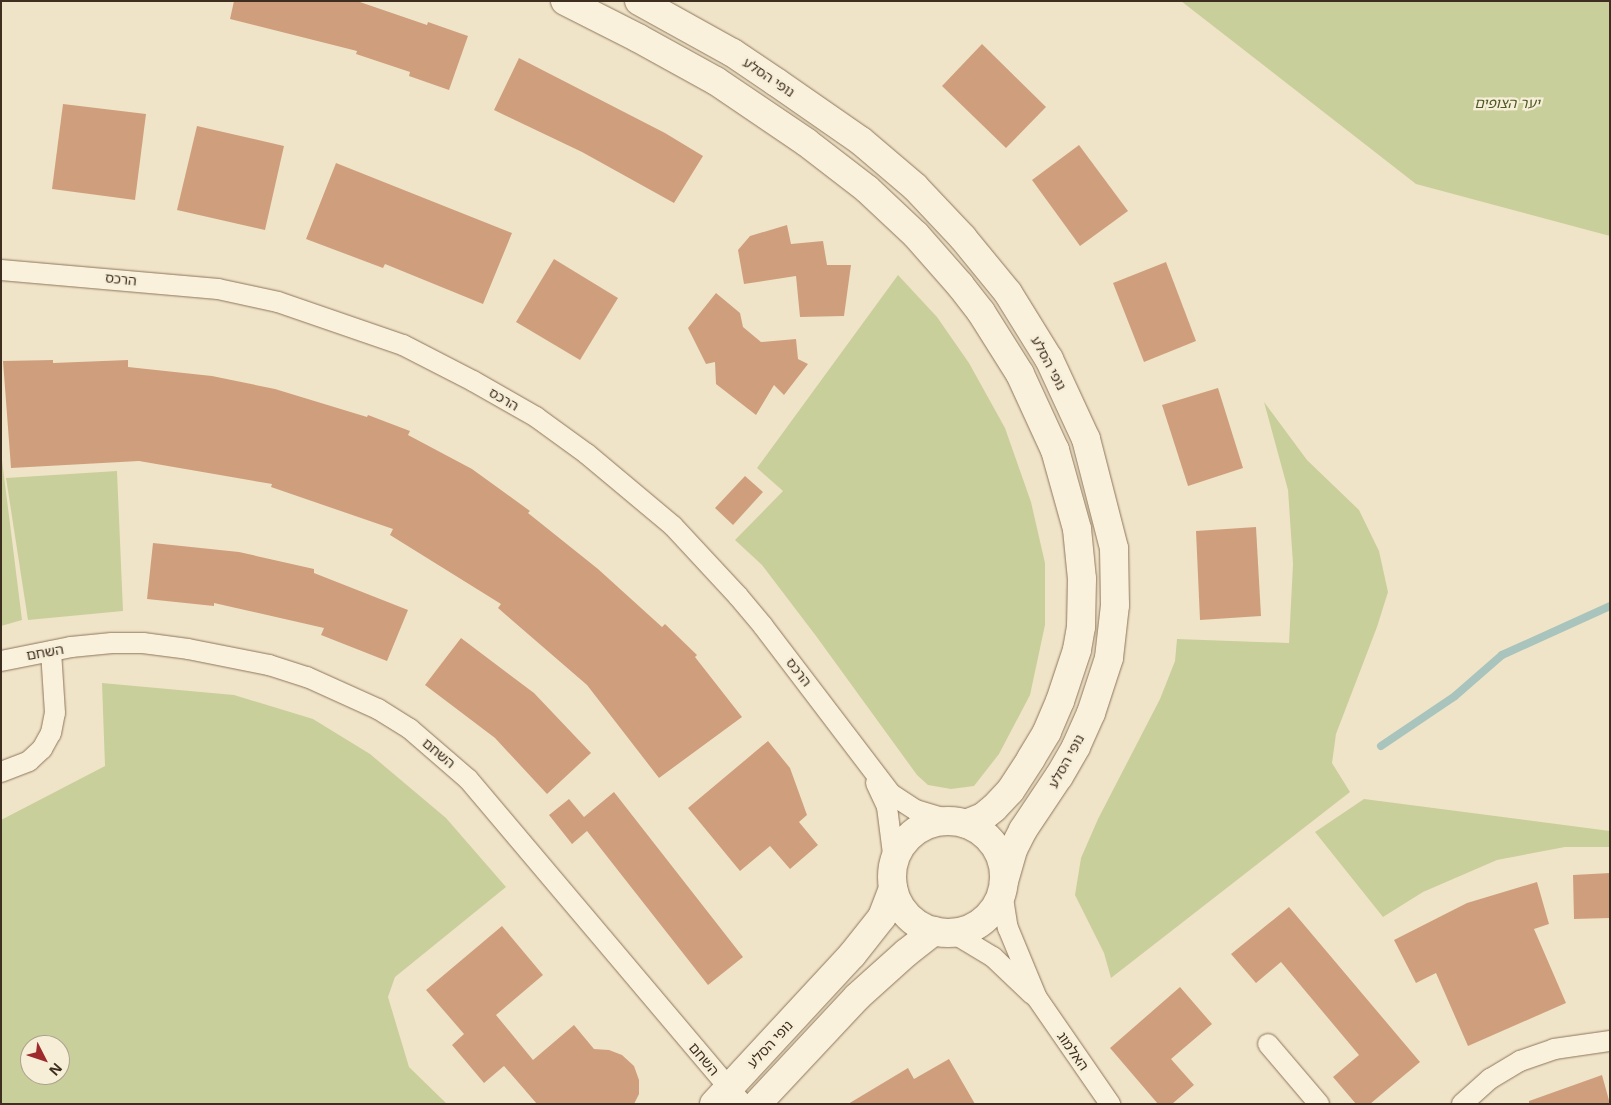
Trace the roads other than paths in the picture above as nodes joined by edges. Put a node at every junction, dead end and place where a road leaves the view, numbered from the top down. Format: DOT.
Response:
graph roads {
  1 [pos="565,1"];
  2 [pos="639,1"];
  3 [pos="2,270"];
  4 [pos="51,651"];
  5 [pos="1,661"];
  6 [pos="870,767"];
  7 [pos="1,772"];
  8 [pos="959,822"];
  9 [pos="893,875"];
  10 [pos="1003,887"];
  11 [pos="943,932"];
  12 [pos="1037,998"];
  13 [pos="1610,1041"];
  14 [pos="1268,1044"];
  15 [pos="729,1099"];
  16 [pos="757,1104"];
  17 [pos="1110,1104"];
  18 [pos="1319,1104"];
  19 [pos="1462,1104"];
  1 -- 8 [label="street"];
  2 -- 10 [label="street, נופי הסלע"];
  3 -- 6 [label="street, הרכס"];
  4 -- 5 [label="street, השחם"];
  4 -- 7 [label="street"];
  4 -- 15 [label="street, השחם"];
  6 -- 8 [label="street, הרכס"];
  6 -- 9 [label="street, הרכס"];
  8 -- 9 [label="street"];
  8 -- 10 [label="street"];
  9 -- 11 [label="street"];
  9 -- 15 [label="street, נופי הסלע"];
  10 -- 11 [label="street"];
  10 -- 12 [label="street, האלמוג"];
  11 -- 12 [label="street, האלמוג"];
  11 -- 16 [label="street"];
  12 -- 17 [label="street, האלמוג"];
  13 -- 19 [label="street"];
  14 -- 18 [label="street"];
}
